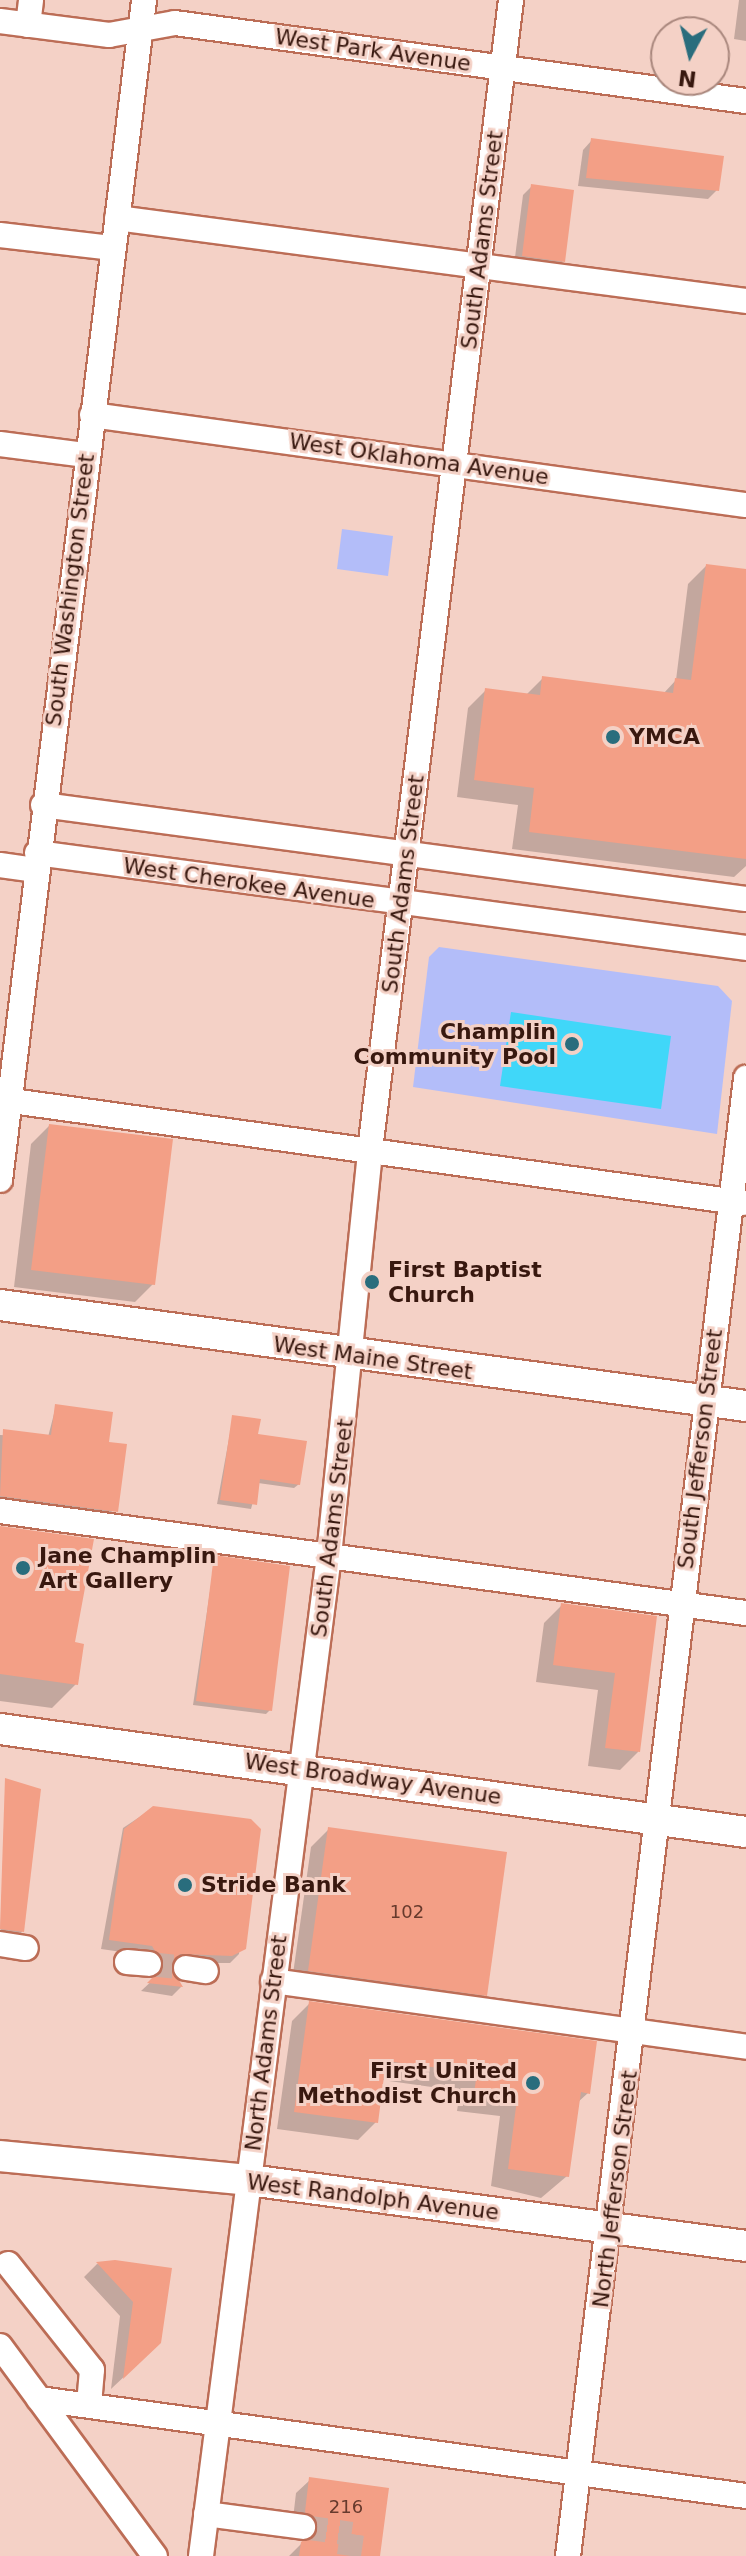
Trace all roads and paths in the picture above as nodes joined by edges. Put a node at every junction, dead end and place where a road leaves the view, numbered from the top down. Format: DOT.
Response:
graph roads {
  1 [pos="31,0"];
  2 [pos="144,0"];
  3 [pos="511,0"];
  4 [pos="0,21"];
  5 [pos="28,25"];
  6 [pos="140,29"];
  7 [pos="503,67"];
  8 [pos="746,101"];
  9 [pos="117,218"];
  10 [pos="0,235"];
  11 [pos="113,248"];
  12 [pos="479,266"];
  13 [pos="746,301"];
  14 [pos="92,415"];
  15 [pos="0,444"];
  16 [pos="86,455"];
  17 [pos="455,462"];
  18 [pos="746,505"];
  19 [pos="43,805"];
  20 [pos="407,852"];
  21 [pos="36,862"];
  22 [pos="0,865"];
  23 [pos="746,899"];
  24 [pos="401,905"];
  25 [pos="746,948"];
  26 [pos="746,1078"];
  27 [pos="5,1100"];
  28 [pos="370,1150"];
  29 [pos="0,1180"];
  30 [pos="738,1202"];
  31 [pos="0,1305"];
  32 [pos="353,1357"];
  33 [pos="706,1401"];
  34 [pos="746,1406"];
  35 [pos="0,1511"];
  36 [pos="329,1556"];
  37 [pos="681,1604"];
  38 [pos="746,1613"];
  39 [pos="0,1729"];
  40 [pos="301,1768"];
  41 [pos="661,1821"];
  42 [pos="746,1832"];
  43 [pos="0,1944"];
  44 [pos="26,1948"];
  45 [pos="273,1981"];
  46 [pos="634,2031"];
  47 [pos="746,2047"];
  48 [pos="0,2156"];
  49 [pos="249,2180"];
  50 [pos="610,2228"];
  51 [pos="746,2246"];
  52 [pos="8,2264"];
  53 [pos="0,2346"];
  54 [pos="39,2399"];
  55 [pos="89,2402"];
  56 [pos="218,2421"];
  57 [pos="582,2472"];
  58 [pos="746,2496"];
  59 [pos="206,2514"];
  60 [pos="303,2527"];
  61 [pos="155,2556"];
  62 [pos="201,2556"];
  63 [pos="568,2556"];
  1 -- 5 [label="street"];
  2 -- 6 [label="street, South Washington Street"];
  3 -- 7 [label="street, South Adams Street"];
  4 -- 5 [label="street, West Park Avenue"];
  5 -- 6 [label="street, West Park Avenue"];
  6 -- 7 [label="street, West Park Avenue"];
  6 -- 9 [label="street, South Washington Street"];
  7 -- 8 [label="street, West Park Avenue"];
  7 -- 12 [label="street, South Adams Street"];
  9 -- 11 [label="street, South Washington Street"];
  9 -- 12 [label="street"];
  10 -- 11 [label="street"];
  11 -- 14 [label="street, South Washington Street"];
  12 -- 13 [label="street"];
  12 -- 17 [label="street, South Adams Street"];
  14 -- 16 [label="street, South Washington Street"];
  14 -- 17 [label="street, West Oklahoma Avenue"];
  15 -- 16 [label="street"];
  16 -- 19 [label="street, South Washington Street"];
  17 -- 18 [label="street, West Oklahoma Avenue"];
  17 -- 20 [label="street, South Adams Street"];
  19 -- 20 [label="street"];
  19 -- 21 [label="street, South Washington Street"];
  20 -- 23 [label="street"];
  20 -- 24 [label="street, South Adams Street"];
  21 -- 22 [label="street, West Cherokee Avenue"];
  21 -- 24 [label="street, West Cherokee Avenue"];
  21 -- 27 [label="street, South Washington Street"];
  24 -- 25 [label="street, West Cherokee Avenue"];
  24 -- 28 [label="street, South Adams Street"];
  26 -- 30 [label="street, South Jefferson Street"];
  27 -- 28 [label="street"];
  27 -- 29 [label="street, South Washington Street"];
  28 -- 30 [label="street"];
  28 -- 32 [label="street, South Adams Street"];
  30 -- 33 [label="street, South Jefferson Street"];
  31 -- 32 [label="main road, West Maine Street"];
  32 -- 33 [label="main road, West Maine Street"];
  32 -- 36 [label="street, South Adams Street"];
  33 -- 34 [label="main road, West Maine Street"];
  33 -- 37 [label="street, South Jefferson Street"];
  35 -- 36 [label="street"];
  36 -- 37 [label="street"];
  36 -- 40 [label="street, South Adams Street"];
  37 -- 38 [label="street"];
  37 -- 41 [label="street, South Jefferson Street"];
  39 -- 40 [label="main road, West Broadway Avenue"];
  40 -- 41 [label="main road, West Broadway Avenue"];
  40 -- 45 [label="street, North Adams Street"];
  41 -- 42 [label="main road, West Broadway Avenue"];
  41 -- 46 [label="street, North Jefferson Street"];
  43 -- 44 [label="street"];
  45 -- 46 [label="street"];
  45 -- 49 [label="street, North Adams Street"];
  46 -- 47 [label="street"];
  46 -- 50 [label="street, North Jefferson Street"];
  48 -- 49 [label="main road, West Randolph Avenue"];
  49 -- 50 [label="main road, West Randolph Avenue"];
  49 -- 56 [label="street, North Adams Street"];
  50 -- 51 [label="main road, West Randolph Avenue"];
  50 -- 57 [label="street, North Jefferson Street"];
  52 -- 55 [label="street"];
  53 -- 54 [label="street"];
  54 -- 55 [label="street"];
  54 -- 61 [label="street"];
  55 -- 56 [label="street"];
  56 -- 57 [label="street"];
  56 -- 59 [label="street, North Adams Street"];
  57 -- 58 [label="street"];
  57 -- 63 [label="street, North Jefferson Street"];
  59 -- 60 [label="street"];
  59 -- 62 [label="street, North Adams Street"];
}
